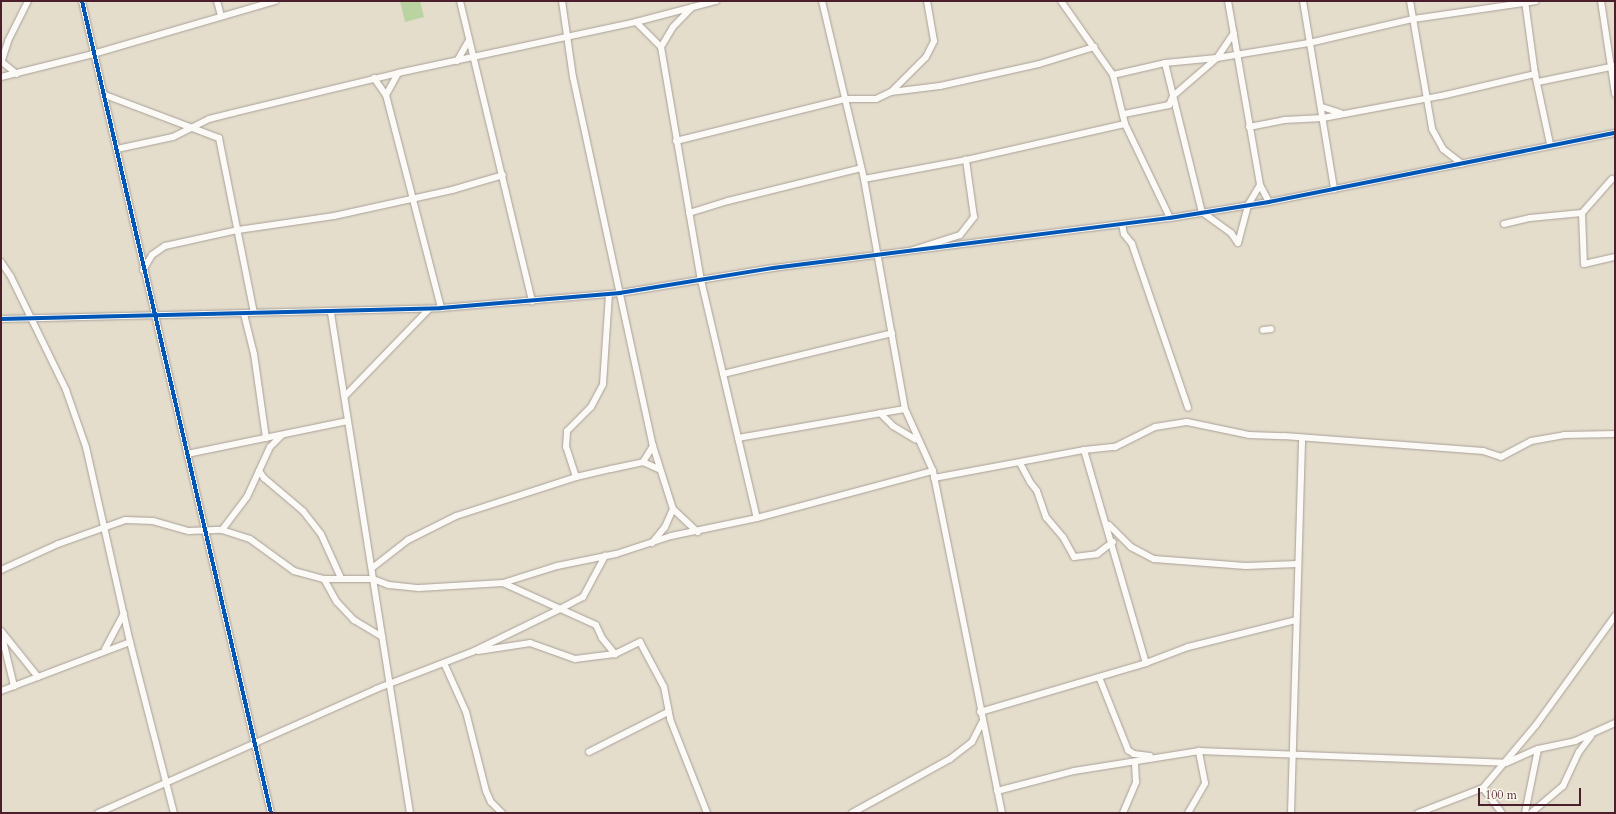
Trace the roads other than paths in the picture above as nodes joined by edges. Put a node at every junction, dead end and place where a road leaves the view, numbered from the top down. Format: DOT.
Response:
graph roads {
  1 [pos="28,1"];
  2 [pos="82,1"];
  3 [pos="217,1"];
  4 [pos="275,1"];
  5 [pos="460,1"];
  6 [pos="562,1"];
  7 [pos="716,1"];
  8 [pos="822,1"];
  9 [pos="927,1"];
  10 [pos="1061,1"];
  11 [pos="1228,1"];
  12 [pos="1303,1"];
  13 [pos="1410,1"];
  14 [pos="1536,1"];
  15 [pos="1601,1"];
  16 [pos="1525,2"];
  17 [pos="692,7"];
  18 [pos="221,16"];
  19 [pos="1413,19"];
  20 [pos="636,22"];
  21 [pos="1234,33"];
  22 [pos="569,36"];
  23 [pos="469,40"];
  24 [pos="1309,43"];
  25 [pos="661,47"];
  26 [pos="1094,47"];
  27 [pos="93,54"];
  28 [pos="1238,54"];
  29 [pos="473,58"];
  30 [pos="1217,58"];
  31 [pos="457,61"];
  32 [pos="2,62"];
  33 [pos="1165,63"];
  34 [pos="1612,66"];
  35 [pos="398,73"];
  36 [pos="17,74"];
  37 [pos="1535,74"];
  38 [pos="1113,75"];
  39 [pos="1,77"];
  40 [pos="374,78"];
  41 [pos="1538,82"];
  42 [pos="891,92"];
  43 [pos="1615,94"];
  44 [pos="105,95"];
  45 [pos="386,95"];
  46 [pos="1173,96"];
  47 [pos="1427,98"];
  48 [pos="846,99"];
  49 [pos="1322,107"];
  50 [pos="1340,113"];
  51 [pos="1124,114"];
  52 [pos="1322,118"];
  53 [pos="1125,124"];
  54 [pos="1250,127"];
  55 [pos="190,129"];
  56 [pos="1615,133"];
  57 [pos="676,141"];
  58 [pos="1550,144"];
  59 [pos="117,149"];
  60 [pos="966,160"];
  61 [pos="1462,164"];
  62 [pos="861,168"];
  63 [pos="503,175"];
  64 [pos="864,179"];
  65 [pos="1612,179"];
  66 [pos="1260,185"];
  67 [pos="1334,189"];
  68 [pos="412,198"];
  69 [pos="1269,202"];
  70 [pos="1248,205"];
  71 [pos="1202,212"];
  72 [pos="1582,213"];
  73 [pos="689,214"];
  74 [pos="1170,218"];
  75 [pos="1122,224"];
  76 [pos="1504,224"];
  77 [pos="238,230"];
  78 [pos="908,252"];
  79 [pos="878,254"];
  80 [pos="1615,257"];
  81 [pos="1,262"];
  82 [pos="143,270"];
  83 [pos="701,280"];
  84 [pos="620,293"];
  85 [pos="609,294"];
  86 [pos="532,302"];
  87 [pos="441,308"];
  88 [pos="429,309"];
  89 [pos="254,313"];
  90 [pos="331,313"];
  91 [pos="244,314"];
  92 [pos="155,317"];
  93 [pos="1,319"];
  94 [pos="31,319"];
  95 [pos="1271,329"];
  96 [pos="1263,330"];
  97 [pos="892,333"];
  98 [pos="723,374"];
  99 [pos="345,396"];
  100 [pos="1188,408"];
  101 [pos="904,409"];
  102 [pos="880,413"];
  103 [pos="348,421"];
  104 [pos="1615,434"];
  105 [pos="282,435"];
  106 [pos="266,438"];
  107 [pos="738,438"];
  108 [pos="1302,438"];
  109 [pos="915,439"];
  110 [pos="653,446"];
  111 [pos="1084,450"];
  112 [pos="187,454"];
  113 [pos="643,462"];
  114 [pos="1020,462"];
  115 [pos="659,469"];
  116 [pos="259,471"];
  117 [pos="934,475"];
  118 [pos="576,477"];
  119 [pos="673,509"];
  120 [pos="757,518"];
  121 [pos="1107,524"];
  122 [pos="105,527"];
  123 [pos="222,530"];
  124 [pos="205,531"];
  125 [pos="698,532"];
  126 [pos="1113,542"];
  127 [pos="652,544"];
  128 [pos="605,556"];
  129 [pos="1297,564"];
  130 [pos="372,568"];
  131 [pos="1,570"];
  132 [pos="341,578"];
  133 [pos="324,579"];
  134 [pos="374,579"];
  135 [pos="503,583"];
  136 [pos="560,609"];
  137 [pos="124,613"];
  138 [pos="1615,616"];
  139 [pos="1296,620"];
  140 [pos="1,630"];
  141 [pos="382,637"];
  142 [pos="130,642"];
  143 [pos="2,643"];
  144 [pos="105,649"];
  145 [pos="472,652"];
  146 [pos="615,654"];
  147 [pos="444,663"];
  148 [pos="1146,663"];
  149 [pos="38,677"];
  150 [pos="1098,677"];
  151 [pos="389,684"];
  152 [pos="14,686"];
  153 [pos="1,691"];
  154 [pos="668,712"];
  155 [pos="980,712"];
  156 [pos="982,722"];
  157 [pos="1615,723"];
  158 [pos="1594,734"];
  159 [pos="254,744"];
  160 [pos="1538,749"];
  161 [pos="1199,751"];
  162 [pos="589,752"];
  163 [pos="1154,756"];
  164 [pos="1291,756"];
  165 [pos="1135,763"];
  166 [pos="1506,763"];
  167 [pos="165,784"];
  168 [pos="1483,788"];
  169 [pos="997,791"];
  170 [pos="497,810"];
  171 [pos="98,813"];
  172 [pos="174,813"];
  173 [pos="271,813"];
  174 [pos="410,813"];
  175 [pos="502,813"];
  176 [pos="707,813"];
  177 [pos="852,813"];
  178 [pos="1002,813"];
  179 [pos="1123,813"];
  180 [pos="1188,813"];
  181 [pos="1291,813"];
  182 [pos="1418,813"];
  183 [pos="1502,813"];
  184 [pos="1525,813"];
  185 [pos="1531,813"];
  1 -- 32 [label="street"];
  2 -- 27 [label="street"];
  3 -- 18 [label="street"];
  4 -- 18 [label="street"];
  5 -- 23 [label="street"];
  6 -- 22 [label="street"];
  7 -- 17 [label="street"];
  8 -- 48 [label="street"];
  9 -- 42 [label="street"];
  10 -- 26 [label="street"];
  11 -- 21 [label="street"];
  12 -- 24 [label="street"];
  13 -- 19 [label="street"];
  14 -- 16 [label="street"];
  15 -- 34 [label="street"];
  16 -- 19 [label="street"];
  16 -- 37 [label="street"];
  17 -- 20 [label="street"];
  17 -- 25 [label="street"];
  18 -- 27 [label="street"];
  19 -- 24 [label="street"];
  19 -- 47 [label="street"];
  20 -- 22 [label="street"];
  20 -- 25 [label="street"];
  21 -- 28 [label="street"];
  21 -- 30 [label="street"];
  22 -- 29 [label="street"];
  22 -- 84 [label="street"];
  23 -- 29 [label="street"];
  23 -- 31 [label="street"];
  24 -- 28 [label="street"];
  24 -- 49 [label="street"];
  25 -- 57 [label="street"];
  26 -- 38 [label="street"];
  26 -- 42 [label="street"];
  27 -- 36 [label="street"];
  27 -- 44 [label="street"];
  28 -- 30 [label="street"];
  28 -- 54 [label="street"];
  29 -- 31 [label="street"];
  29 -- 63 [label="street"];
  30 -- 33 [label="street"];
  30 -- 46 [label="street"];
  31 -- 35 [label="street"];
  32 -- 36 [label="street"];
  33 -- 38 [label="street"];
  33 -- 46 [label="street"];
  34 -- 41 [label="street"];
  34 -- 43 [label="street"];
  35 -- 40 [label="street"];
  35 -- 45 [label="street"];
  36 -- 39 [label="street"];
  37 -- 41 [label="street"];
  37 -- 47 [label="street"];
  38 -- 51 [label="street"];
  40 -- 45 [label="street"];
  40 -- 55 [label="street"];
  41 -- 58 [label="street"];
  42 -- 48 [label="street"];
  44 -- 55 [label="street"];
  44 -- 59 [label="street"];
  45 -- 68 [label="street"];
  46 -- 51 [label="street"];
  46 -- 71 [label="street"];
  47 -- 50 [label="street"];
  47 -- 61 [label="street"];
  48 -- 57 [label="street"];
  48 -- 62 [label="street"];
  49 -- 50 [label="street"];
  49 -- 52 [label="street"];
  50 -- 52 [label="street"];
  51 -- 53 [label="street"];
  52 -- 54 [label="street"];
  52 -- 67 [label="street"];
  53 -- 60 [label="street"];
  53 -- 74 [label="street"];
  54 -- 66 [label="street"];
  55 -- 59 [label="street"];
  55 -- 77 [label="street"];
  56 -- 58 [label="street"];
  57 -- 73 [label="street"];
  58 -- 61 [label="street"];
  59 -- 82 [label="street"];
  60 -- 64 [label="street"];
  60 -- 78 [label="street"];
  61 -- 67 [label="street"];
  62 -- 64 [label="street"];
  62 -- 73 [label="street"];
  63 -- 68 [label="street"];
  63 -- 86 [label="street"];
  64 -- 79 [label="street"];
  65 -- 72 [label="street"];
  66 -- 69 [label="street"];
  66 -- 70 [label="street"];
  67 -- 69 [label="street"];
  68 -- 77 [label="street"];
  68 -- 87 [label="street"];
  69 -- 70 [label="street"];
  70 -- 71 [label="street"];
  70 -- 71 [label="street"];
  71 -- 74 [label="street"];
  72 -- 76 [label="street"];
  72 -- 80 [label="street"];
  73 -- 83 [label="street"];
  74 -- 75 [label="street"];
  75 -- 78 [label="street"];
  75 -- 100 [label="street"];
  77 -- 82 [label="street"];
  77 -- 89 [label="street"];
  78 -- 79 [label="street"];
  79 -- 83 [label="street"];
  79 -- 97 [label="street"];
  81 -- 94 [label="street"];
  82 -- 92 [label="street"];
  83 -- 84 [label="street"];
  83 -- 98 [label="street"];
  84 -- 85 [label="street"];
  84 -- 110 [label="street"];
  85 -- 86 [label="street"];
  85 -- 118 [label="street"];
  86 -- 87 [label="street"];
  87 -- 88 [label="street"];
  88 -- 90 [label="street"];
  88 -- 99 [label="street"];
  89 -- 90 [label="street"];
  89 -- 91 [label="street"];
  90 -- 99 [label="street"];
  91 -- 92 [label="street"];
  91 -- 106 [label="street"];
  92 -- 94 [label="street"];
  92 -- 112 [label="street"];
  93 -- 94 [label="street"];
  94 -- 122 [label="street"];
  95 -- 96 [label="street"];
  97 -- 98 [label="street"];
  97 -- 101 [label="street"];
  98 -- 107 [label="street"];
  99 -- 103 [label="street"];
  101 -- 102 [label="street"];
  101 -- 109 [label="street"];
  101 -- 117 [label="street"];
  102 -- 107 [label="street"];
  102 -- 109 [label="street"];
  103 -- 105 [label="street"];
  103 -- 130 [label="street"];
  104 -- 108 [label="street"];
  105 -- 106 [label="street"];
  105 -- 116 [label="street"];
  106 -- 112 [label="street"];
  107 -- 120 [label="street"];
  108 -- 111 [label="street"];
  108 -- 129 [label="street"];
  109 -- 117 [label="street"];
  110 -- 113 [label="street"];
  110 -- 115 [label="street"];
  111 -- 114 [label="street"];
  111 -- 121 [label="street"];
  112 -- 124 [label="street"];
  113 -- 115 [label="street"];
  113 -- 118 [label="street"];
  114 -- 117 [label="street"];
  114 -- 126 [label="street"];
  115 -- 119 [label="street"];
  116 -- 123 [label="street"];
  116 -- 132 [label="street"];
  117 -- 120 [label="street"];
  117 -- 155 [label="street"];
  118 -- 130 [label="street"];
  119 -- 125 [label="street"];
  119 -- 127 [label="street"];
  120 -- 125 [label="street"];
  121 -- 126 [label="street"];
  121 -- 129 [label="street"];
  122 -- 124 [label="street"];
  122 -- 131 [label="street"];
  122 -- 137 [label="street"];
  123 -- 124 [label="street"];
  123 -- 133 [label="street"];
  124 -- 159 [label="street"];
  125 -- 127 [label="street"];
  126 -- 148 [label="street"];
  127 -- 128 [label="street"];
  128 -- 135 [label="street"];
  128 -- 136 [label="street"];
  129 -- 139 [label="street"];
  130 -- 134 [label="street"];
  132 -- 133 [label="street"];
  132 -- 134 [label="street"];
  133 -- 141 [label="street"];
  134 -- 135 [label="street"];
  134 -- 141 [label="street"];
  135 -- 136 [label="street"];
  136 -- 145 [label="street"];
  136 -- 146 [label="street"];
  137 -- 142 [label="street"];
  137 -- 144 [label="street"];
  138 -- 166 [label="street"];
  139 -- 148 [label="street"];
  139 -- 164 [label="street"];
  140 -- 143 [label="street"];
  140 -- 149 [label="street"];
  141 -- 151 [label="street"];
  142 -- 144 [label="street"];
  142 -- 167 [label="street"];
  143 -- 152 [label="street"];
  144 -- 149 [label="street"];
  145 -- 146 [label="street"];
  145 -- 147 [label="street"];
  146 -- 154 [label="street"];
  147 -- 151 [label="street"];
  147 -- 170 [label="street"];
  148 -- 150 [label="street"];
  149 -- 152 [label="street"];
  150 -- 155 [label="street"];
  150 -- 163 [label="street"];
  151 -- 159 [label="street"];
  151 -- 174 [label="street"];
  152 -- 153 [label="street"];
  154 -- 162 [label="street"];
  154 -- 176 [label="street"];
  155 -- 156 [label="street"];
  156 -- 169 [label="street"];
  156 -- 177 [label="street"];
  157 -- 158 [label="street"];
  158 -- 160 [label="street"];
  158 -- 185 [label="street"];
  159 -- 167 [label="street"];
  159 -- 173 [label="street"];
  160 -- 166 [label="street"];
  160 -- 184 [label="street"];
  161 -- 163 [label="street"];
  161 -- 164 [label="street"];
  161 -- 180 [label="street"];
  163 -- 165 [label="street"];
  164 -- 166 [label="street"];
  164 -- 181 [label="street"];
  165 -- 169 [label="street"];
  165 -- 179 [label="street"];
  166 -- 168 [label="street"];
  167 -- 171 [label="street"];
  167 -- 172 [label="street"];
  168 -- 182 [label="street"];
  168 -- 183 [label="street"];
  169 -- 178 [label="street"];
  170 -- 175 [label="street"];
}
